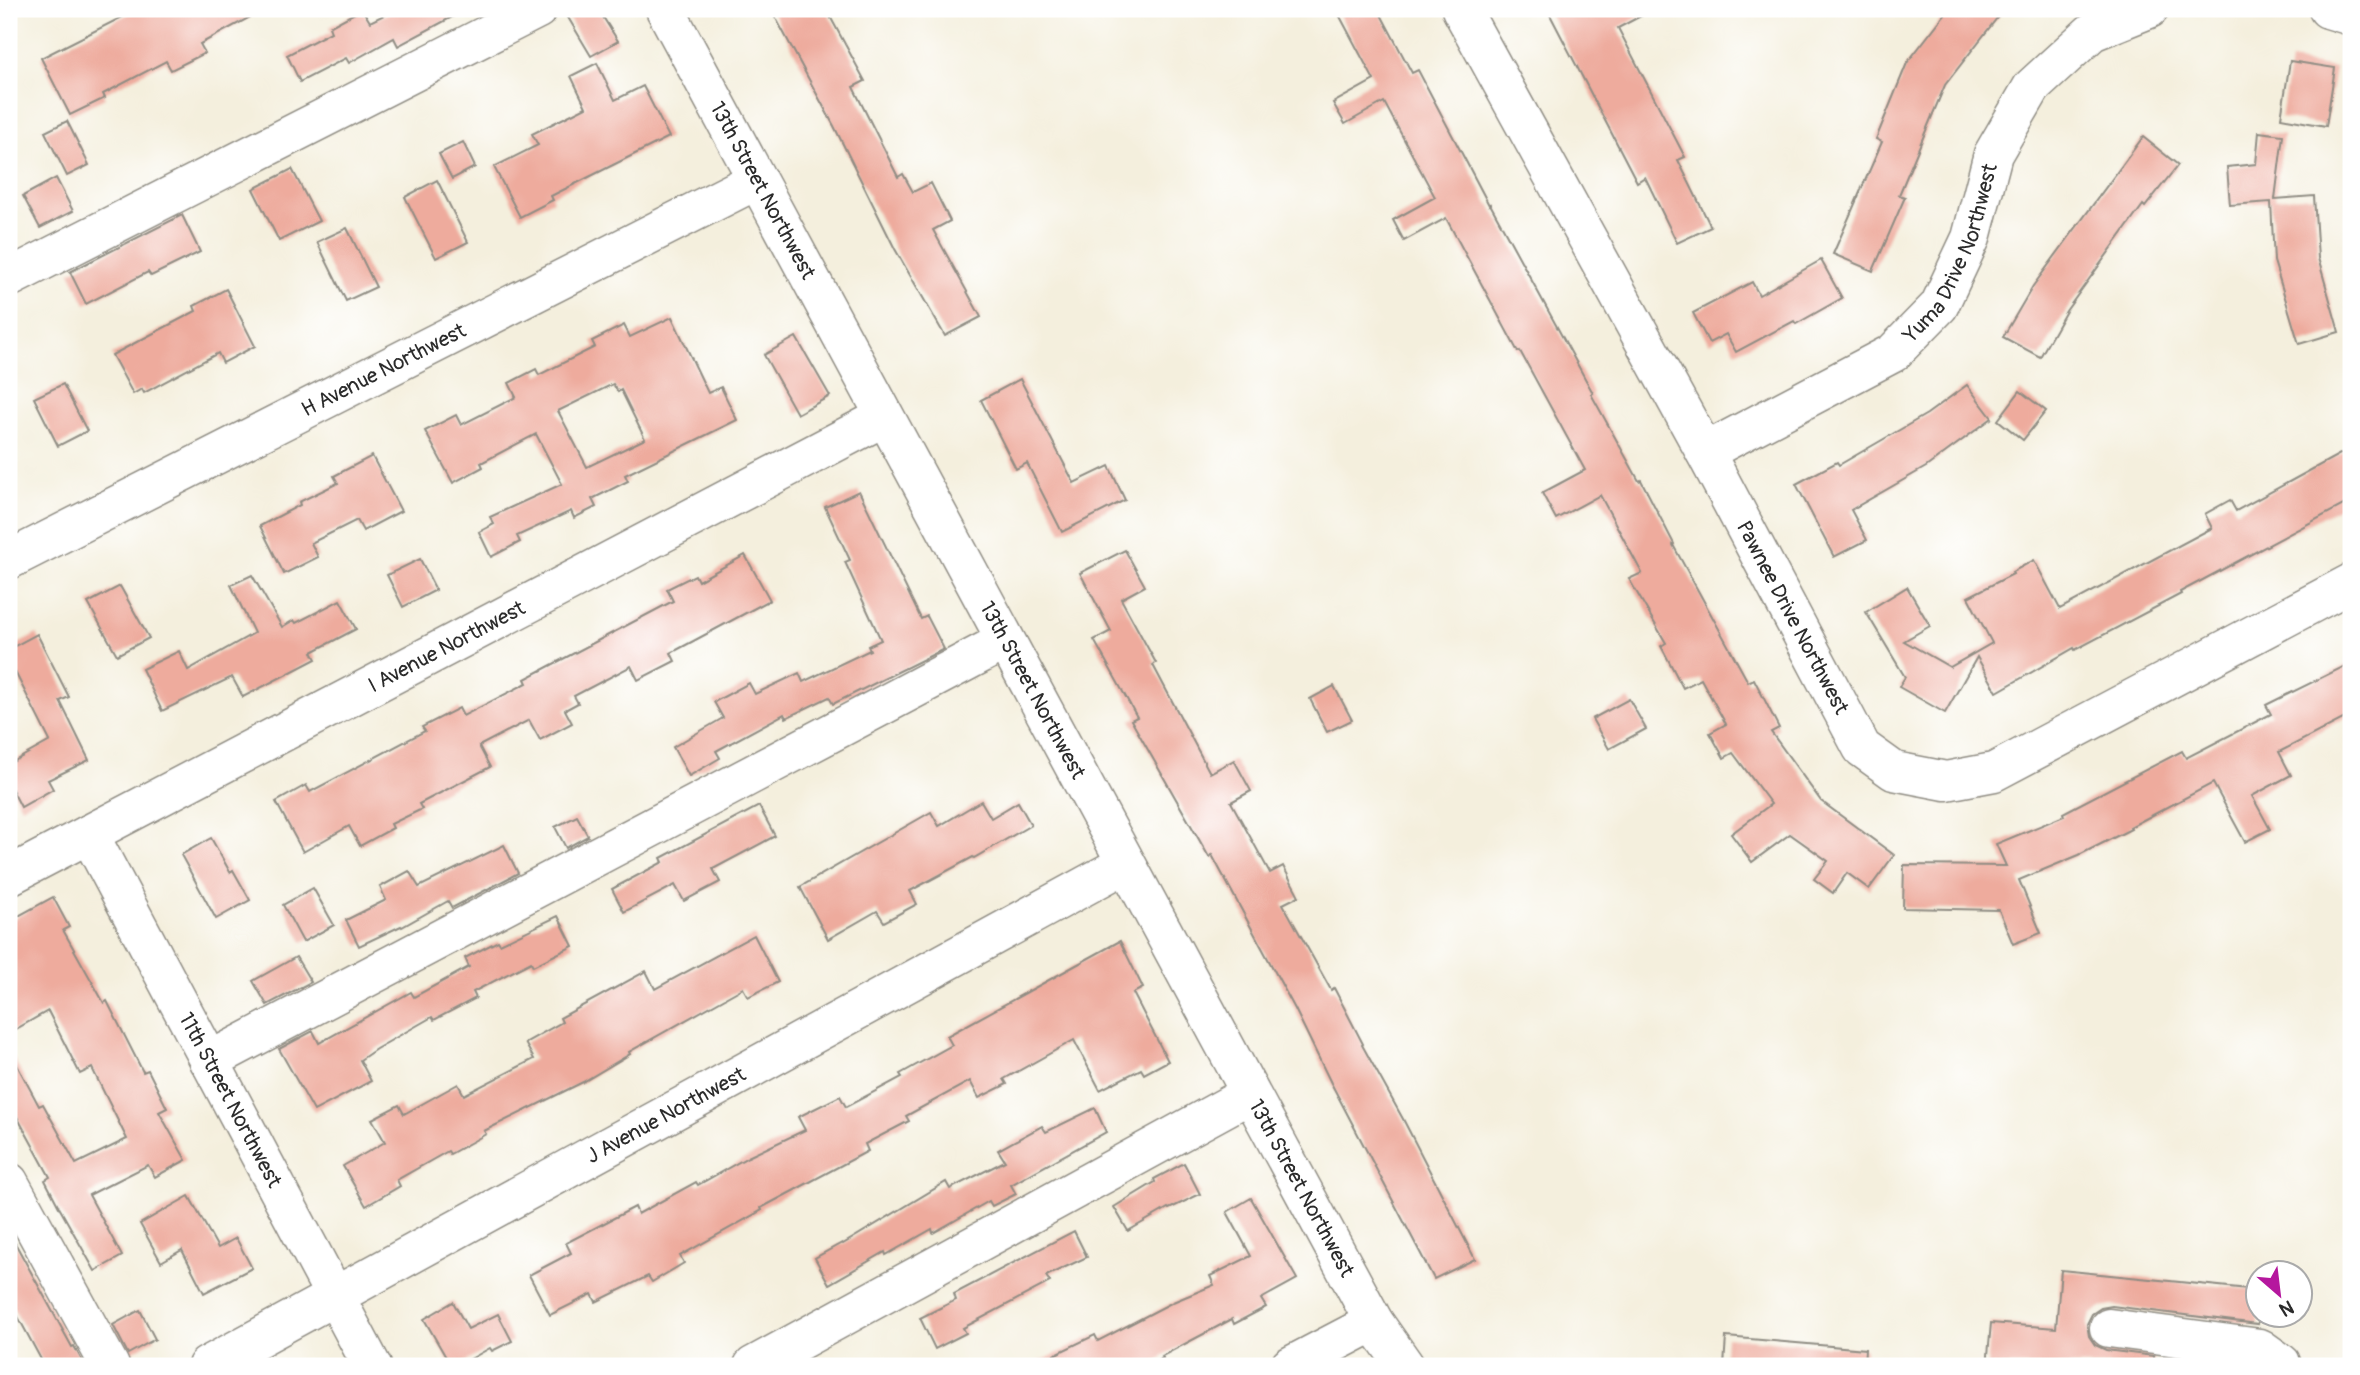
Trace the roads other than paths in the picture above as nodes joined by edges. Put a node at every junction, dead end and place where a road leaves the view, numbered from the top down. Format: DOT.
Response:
graph roads {
  1 [pos="538,9"];
  2 [pos="665,9"];
  3 [pos="1461,9"];
  4 [pos="2149,9"];
  5 [pos="2328,9"];
  6 [pos="2351,16"];
  7 [pos="757,180"];
  8 [pos="9,278"];
  9 [pos="884,417"];
  10 [pos="1705,453"];
  11 [pos="9,560"];
  12 [pos="2351,583"];
  13 [pos="1005,641"];
  14 [pos="89,834"];
  15 [pos="1125,864"];
  16 [pos="9,876"];
  17 [pos="209,1061"];
  18 [pos="1250,1094"];
  19 [pos="9,1182"];
  20 [pos="334,1297"];
  21 [pos="1374,1322"];
  22 [pos="2109,1328"];
  23 [pos="110,1366"];
  24 [pos="207,1366"];
  25 [pos="372,1366"];
  26 [pos="752,1366"];
  27 [pos="1290,1366"];
  28 [pos="1405,1366"];
  29 [pos="2281,1366"];
  1 -- 8 [label="street"];
  2 -- 7 [label="street, 13th Street Northwest"];
  3 -- 10 [label="street, Pawnee Drive Northwest"];
  4 -- 10 [label="street, Yuma Drive Northwest"];
  5 -- 6 [label="street"];
  7 -- 9 [label="street, 13th Street Northwest"];
  7 -- 11 [label="street, H Avenue Northwest"];
  9 -- 13 [label="street, 13th Street Northwest"];
  9 -- 14 [label="street, I Avenue Northwest"];
  10 -- 12 [label="street, Pawnee Drive Northwest"];
  13 -- 15 [label="street, 13th Street Northwest"];
  13 -- 17 [label="street"];
  14 -- 16 [label="street, I Avenue Northwest"];
  14 -- 17 [label="street, 11th Street Northwest"];
  15 -- 18 [label="street, 13th Street Northwest"];
  15 -- 20 [label="street, J Avenue Northwest"];
  17 -- 20 [label="street, 11th Street Northwest"];
  18 -- 21 [label="street, 13th Street Northwest"];
  18 -- 26 [label="street"];
  19 -- 23 [label="street"];
  20 -- 24 [label="street, J Avenue Northwest"];
  20 -- 25 [label="street, 11th Street Northwest"];
  21 -- 27 [label="street"];
  21 -- 28 [label="street, 13th Street Northwest"];
  22 -- 29 [label="street"];
}
